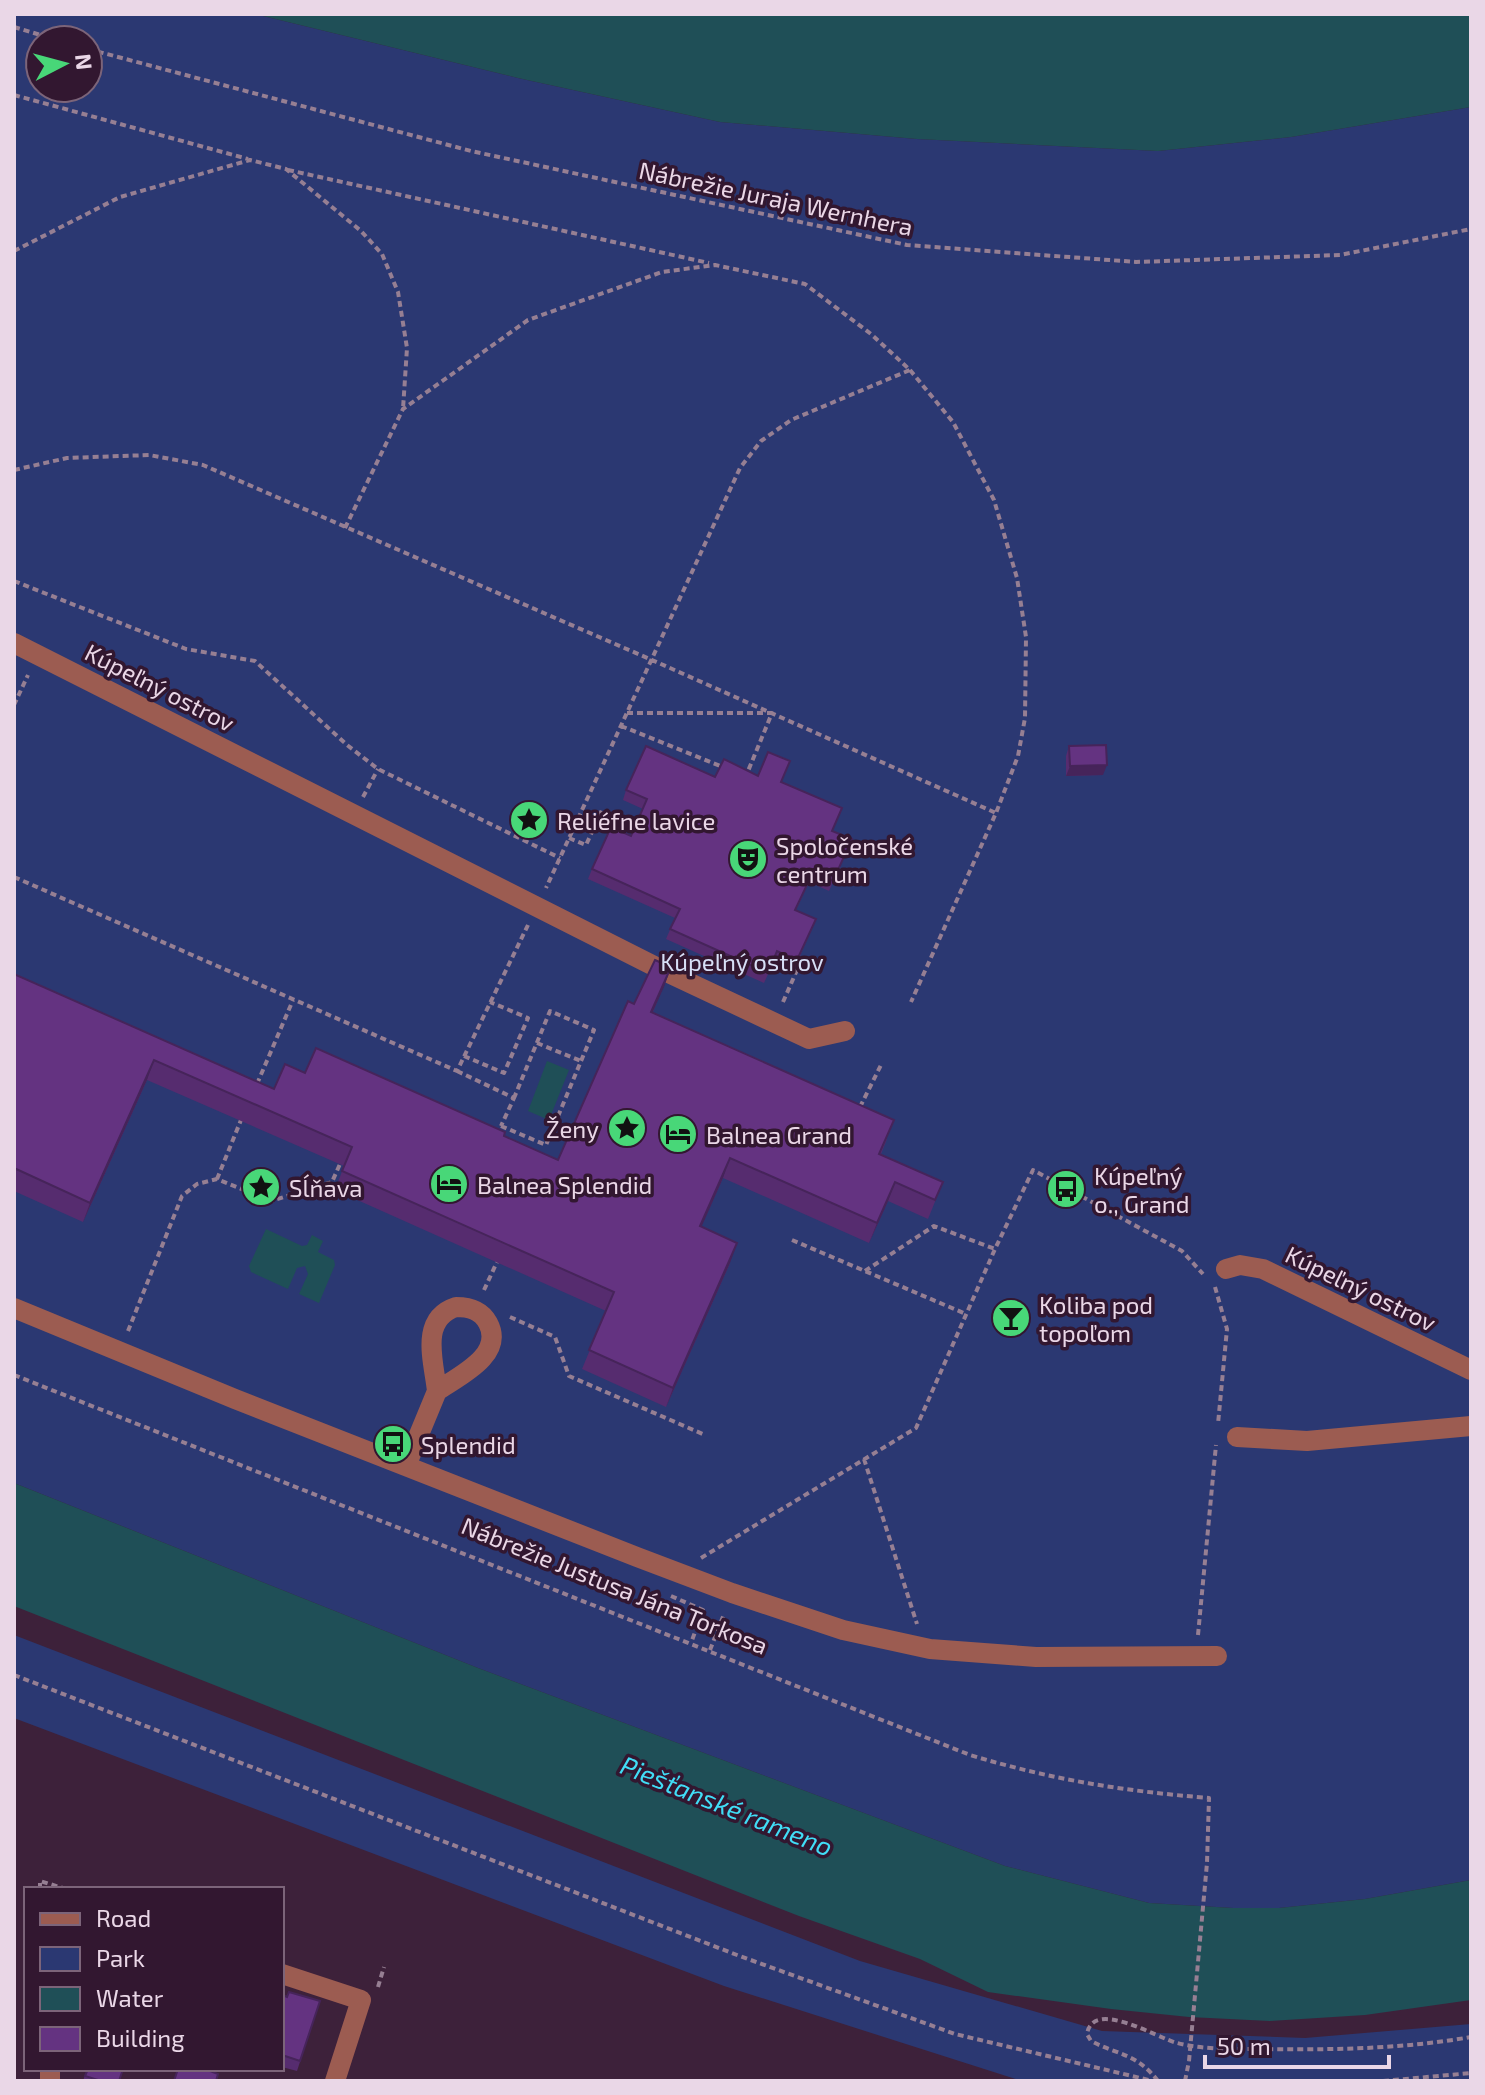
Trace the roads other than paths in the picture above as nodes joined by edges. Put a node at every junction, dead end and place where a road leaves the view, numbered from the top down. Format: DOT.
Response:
graph roads {
  1 [pos="14,643"];
  2 [pos="845,1031"];
  3 [pos="1226,1269"];
  4 [pos="14,1308"];
  5 [pos="1471,1370"];
  6 [pos="437,1391"];
  7 [pos="1471,1426"];
  8 [pos="1227,1438"];
  9 [pos="406,1466"];
  10 [pos="1217,1656"];
  11 [pos="284,1975"];
  12 [pos="335,2081"];
  1 -- 2 [label="street, Kúpeľný ostrov"];
  3 -- 5 [label="street, Kúpeľný ostrov"];
  4 -- 9 [label="street"];
  6 -- 6 [label="street"];
  6 -- 9 [label="street"];
  7 -- 8 [label="street"];
  9 -- 10 [label="street"];
  11 -- 12 [label="street"];
}
